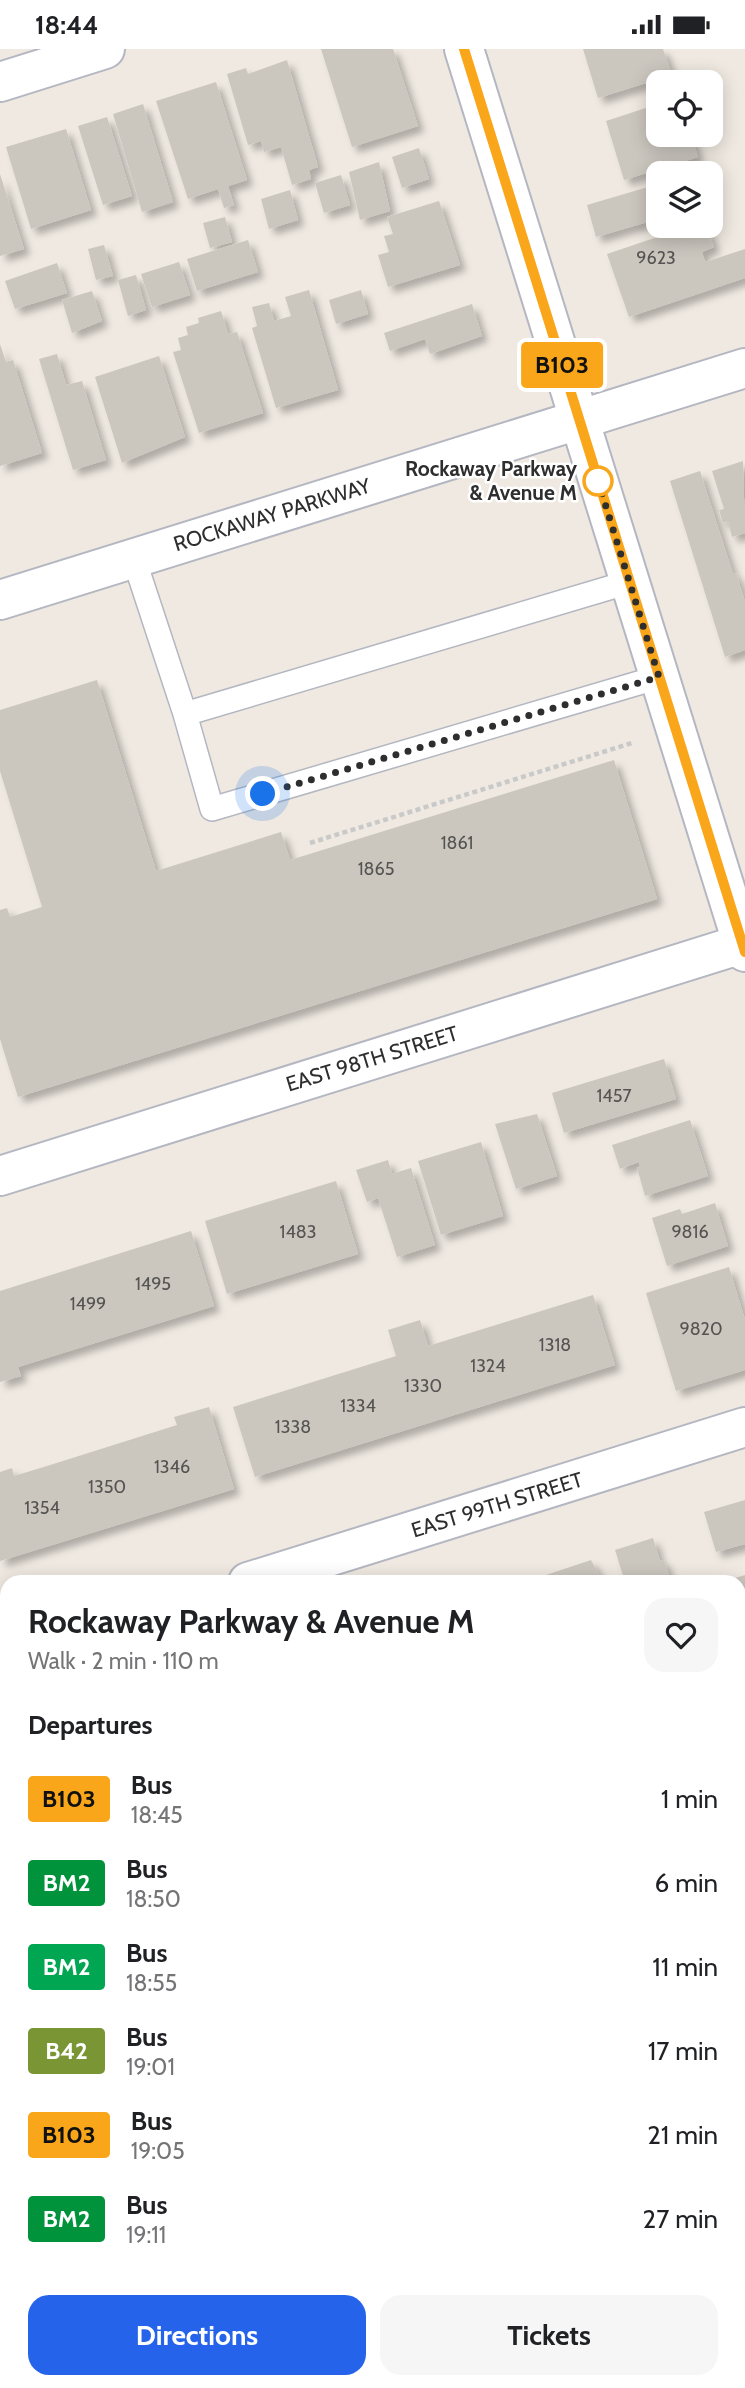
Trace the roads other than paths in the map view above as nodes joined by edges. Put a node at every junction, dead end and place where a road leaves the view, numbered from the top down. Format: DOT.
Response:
graph roads {
  1 [pos="105,49"];
  2 [pos="464,49"];
  3 [pos="0,82"];
  4 [pos="745,368"];
  5 [pos="580,420"];
  6 [pos="134,559"];
  7 [pos="629,582"];
  8 [pos="0,600"];
  9 [pos="659,677"];
  10 [pos="184,714"];
  11 [pos="744,946"];
  12 [pos="0,1176"];
  13 [pos="745,1427"];
  14 [pos="270,1575"];
  1 -- 3 [label="street"];
  2 -- 5 [label="street"];
  4 -- 5 [label="street, ROCKAWAY PARKWAY"];
  5 -- 6 [label="street, ROCKAWAY PARKWAY"];
  5 -- 7 [label="street"];
  6 -- 8 [label="street, ROCKAWAY PARKWAY"];
  6 -- 10 [label="lane"];
  7 -- 9 [label="street"];
  7 -- 10 [label="lane"];
  9 -- 10 [label="lane"];
  9 -- 11 [label="street"];
  11 -- 12 [label="street, EAST 98TH STREET"];
  13 -- 14 [label="street, EAST 99TH STREET"];
}
